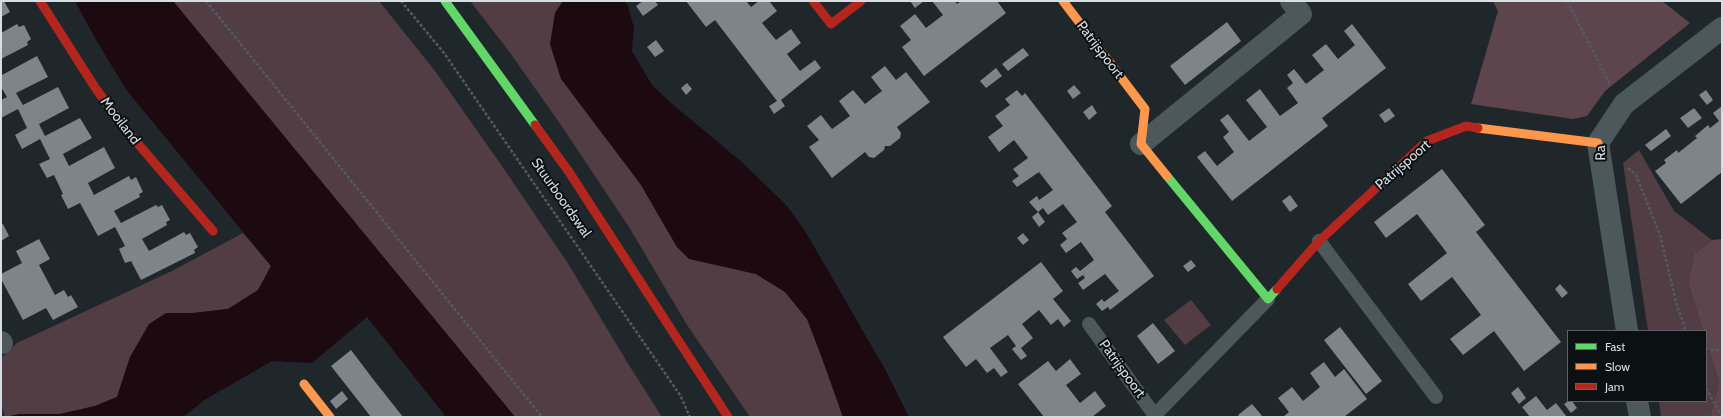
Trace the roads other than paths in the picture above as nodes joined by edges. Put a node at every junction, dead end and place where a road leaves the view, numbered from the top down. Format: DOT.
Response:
graph roads {
  1 [pos="40,1"];
  2 [pos="445,1"];
  3 [pos="813,1"];
  4 [pos="861,1"];
  5 [pos="1063,1"];
  6 [pos="1291,1"];
  7 [pos="1722,28"];
  8 [pos="1598,143"];
  9 [pos="1142,144"];
  10 [pos="213,230"];
  11 [pos="1319,241"];
  12 [pos="1268,299"];
  13 [pos="1089,324"];
  14 [pos="1627,330"];
  15 [pos="304,384"];
  16 [pos="1436,397"];
  17 [pos="1637,402"];
  18 [pos="1155,416"];
  19 [pos="330,417"];
  20 [pos="728,417"];
  21 [pos="1640,417"];
  1 -- 10 [label="street, Mooiland"];
  2 -- 20 [label="street, Stuurboordswal"];
  3 -- 4 [label="street"];
  5 -- 9 [label="street, Patrijspoort"];
  6 -- 9 [label="street"];
  7 -- 8 [label="street, Ra"];
  8 -- 11 [label="street, Patrijspoort"];
  8 -- 14 [label="street, Ra"];
  9 -- 12 [label="street"];
  11 -- 12 [label="street, Patrijspoort"];
  11 -- 16 [label="lane"];
  12 -- 18 [label="lane, Patrijspoort"];
  13 -- 18 [label="lane, Patrijspoort"];
  15 -- 19 [label="street"];
  17 -- 21 [label="street"];
}
